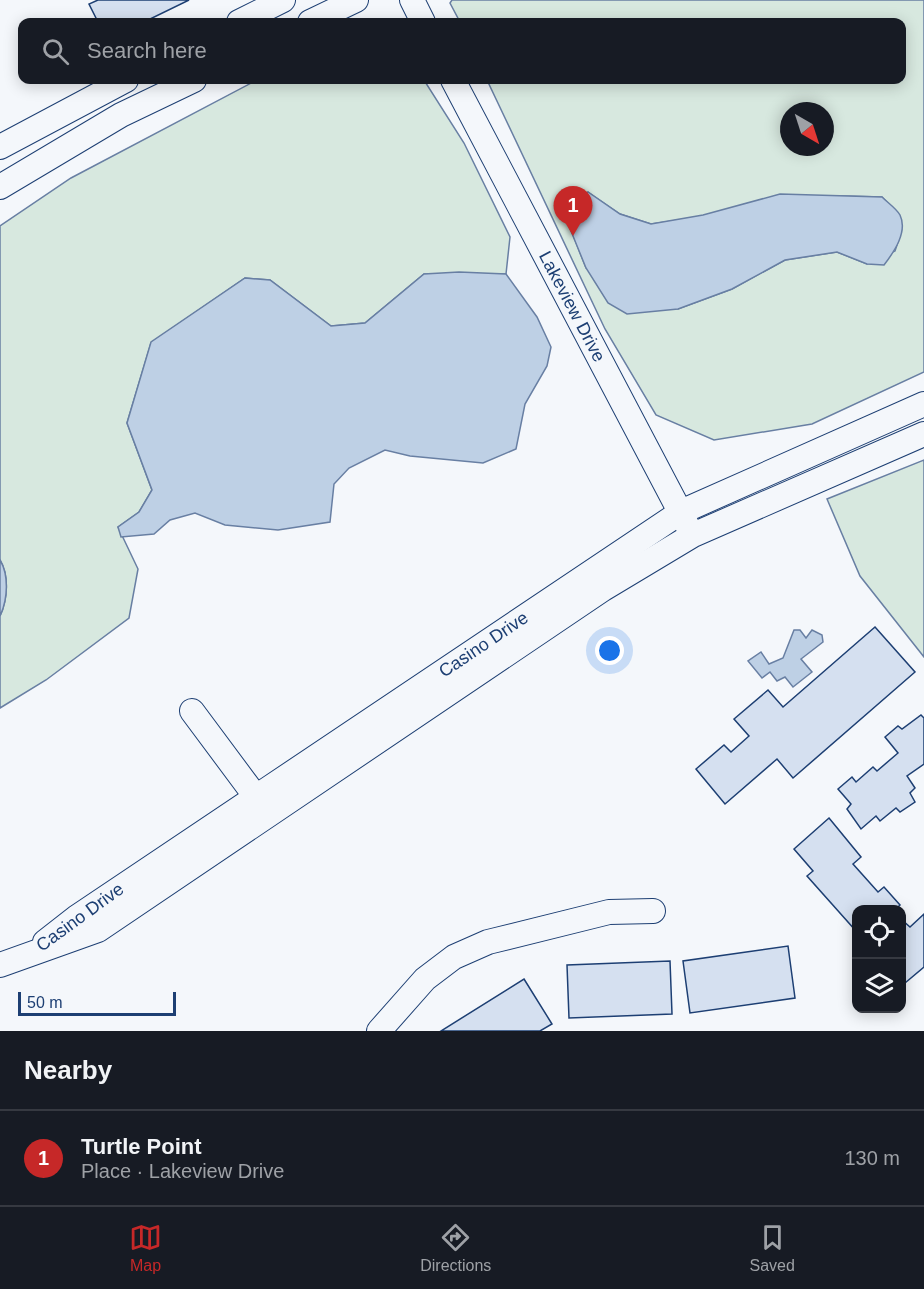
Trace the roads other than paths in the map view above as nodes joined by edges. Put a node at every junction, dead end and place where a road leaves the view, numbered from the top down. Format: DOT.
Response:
graph roads {
  1 [pos="283,0"];
  2 [pos="357,0"];
  3 [pos="412,0"];
  4 [pos="247,18"];
  5 [pos="319,18"];
  6 [pos="421,18"];
  7 [pos="118,84"];
  8 [pos="186,84"];
  9 [pos="455,84"];
  10 [pos="84,101"];
  11 [pos="98,129"];
  12 [pos="0,147"];
  13 [pos="0,187"];
  14 [pos="924,404"];
  15 [pos="924,434"];
  16 [pos="681,512"];
  17 [pos="693,535"];
  18 [pos="192,711"];
  19 [pos="256,797"];
  20 [pos="653,911"];
  21 [pos="31,953"];
  22 [pos="0,965"];
  23 [pos="379,1031"];
  1 -- 4 [label="street"];
  2 -- 5 [label="street"];
  3 -- 6 [label="street"];
  7 -- 10 [label="street"];
  8 -- 11 [label="street"];
  9 -- 16 [label="street, Lakeview Drive"];
  10 -- 11 [label="street"];
  10 -- 12 [label="street"];
  11 -- 13 [label="street"];
  14 -- 16 [label="street, Casino Drive"];
  15 -- 17 [label="street, Casino Drive"];
  16 -- 17 [label="street, Lakeview Drive"];
  16 -- 19 [label="street, Casino Drive"];
  17 -- 21 [label="street, Casino Drive"];
  18 -- 19 [label="street"];
  19 -- 21 [label="street, Casino Drive"];
  20 -- 23 [label="street"];
  21 -- 22 [label="street"];
}
